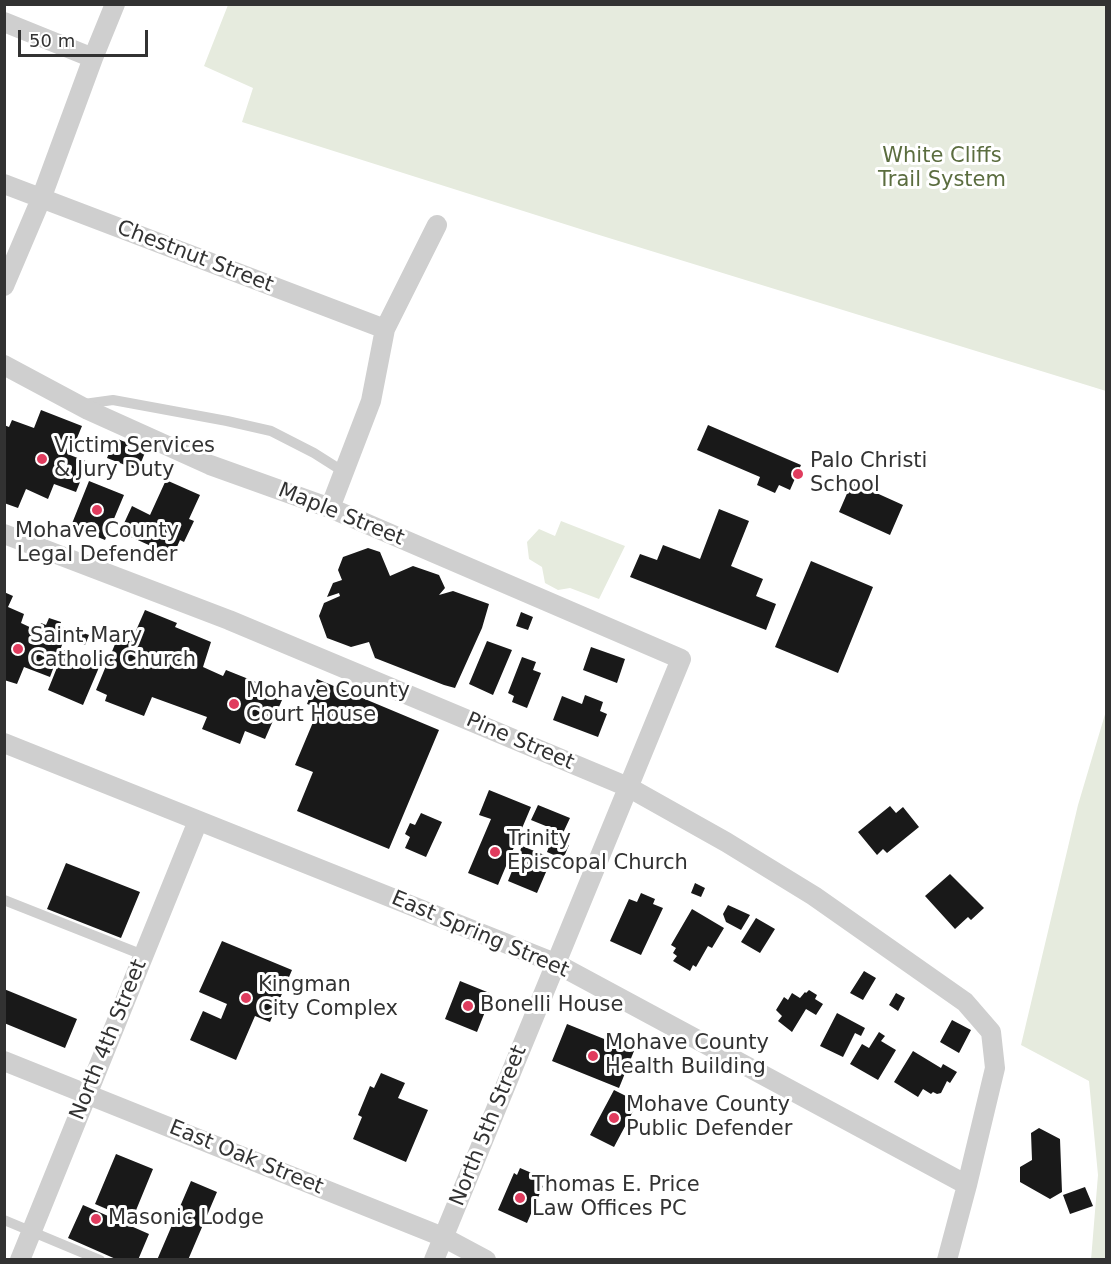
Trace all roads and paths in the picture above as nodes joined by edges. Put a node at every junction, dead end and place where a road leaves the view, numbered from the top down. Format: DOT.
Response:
graph roads {
  1 [pos="116,4"];
  2 [pos="4,22"];
  3 [pos="93,58"];
  4 [pos="4,184"];
  5 [pos="41,198"];
  6 [pos="436,225"];
  7 [pos="4,286"];
  8 [pos="385,328"];
  9 [pos="4,365"];
  10 [pos="77,405"];
  11 [pos="344,472"];
  12 [pos="330,508"];
  13 [pos="4,534"];
  14 [pos="681,659"];
  15 [pos="4,742"];
  16 [pos="628,787"];
  17 [pos="198,821"];
  18 [pos="4,900"];
  19 [pos="143,955"];
  20 [pos="555,963"];
  21 [pos="4,1061"];
  22 [pos="87,1094"];
  23 [pos="967,1185"];
  24 [pos="4,1220"];
  25 [pos="32,1231"];
  26 [pos="443,1237"];
  27 [pos="20,1260"];
  28 [pos="99,1260"];
  29 [pos="434,1260"];
  30 [pos="486,1260"];
  31 [pos="947,1260"];
  1 -- 3 [label="street"];
  2 -- 3 [label="street"];
  3 -- 5 [label="street"];
  4 -- 5 [label="street, Chestnut Street"];
  5 -- 7 [label="street"];
  5 -- 8 [label="street, Chestnut Street"];
  6 -- 8 [label="street"];
  8 -- 11 [label="street"];
  9 -- 10 [label="street, Maple Street"];
  10 -- 11 [label="lane"];
  10 -- 12 [label="street, Maple Street"];
  11 -- 12 [label="street"];
  12 -- 14 [label="street, Maple Street"];
  13 -- 16 [label="street, Pine Street"];
  14 -- 16 [label="street, North 5th Street"];
  15 -- 17 [label="street, East Spring Street"];
  16 -- 20 [label="street, North 5th Street"];
  16 -- 23 [label="street, Pine Street"];
  17 -- 19 [label="street, North 4th Street"];
  17 -- 20 [label="street, East Spring Street"];
  18 -- 19 [label="lane"];
  19 -- 22 [label="street, North 4th Street"];
  20 -- 23 [label="street, East Spring Street"];
  20 -- 26 [label="street, North 5th Street"];
  21 -- 22 [label="street, East Oak Street"];
  22 -- 25 [label="street, North 4th Street"];
  22 -- 26 [label="street, East Oak Street"];
  23 -- 31 [label="street"];
  24 -- 25 [label="lane"];
  25 -- 27 [label="street, North 4th Street"];
  25 -- 28 [label="lane"];
  26 -- 29 [label="street, North 5th Street"];
  26 -- 30 [label="street, East Oak Street"];
}
